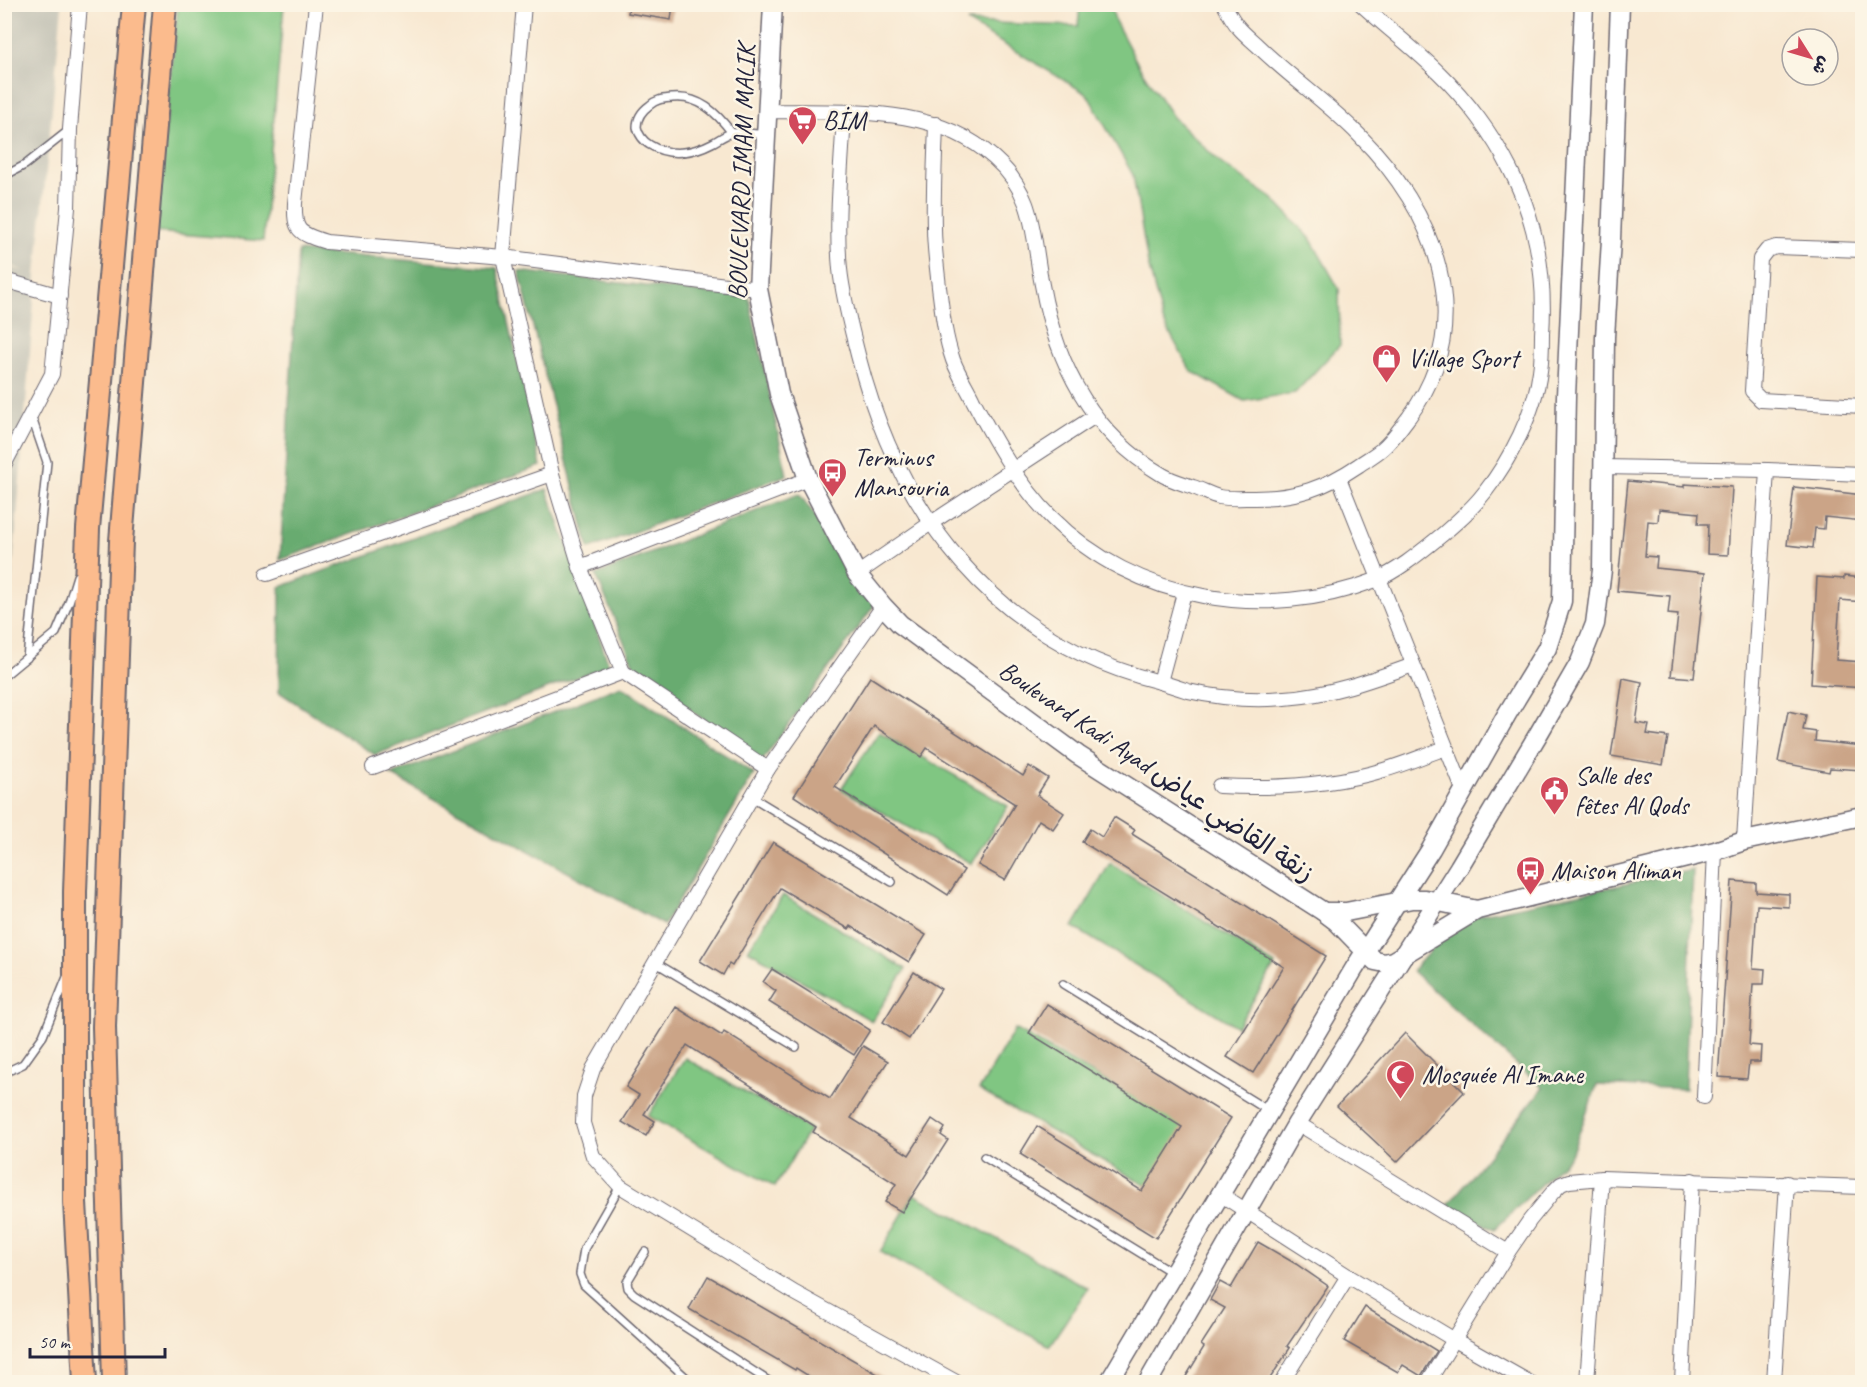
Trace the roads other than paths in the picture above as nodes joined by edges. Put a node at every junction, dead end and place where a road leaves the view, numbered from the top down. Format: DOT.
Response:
graph roads {
  1 [pos="80,4"];
  2 [pos="134,4"];
  3 [pos="165,4"];
  4 [pos="316,4"];
  5 [pos="524,4"];
  6 [pos="772,4"];
  7 [pos="1224,4"];
  8 [pos="1361,4"];
  9 [pos="1584,4"];
  10 [pos="1620,4"];
  11 [pos="767,111"];
  12 [pos="844,112"];
  13 [pos="936,124"];
  14 [pos="70,129"];
  15 [pos="732,133"];
  16 [pos="765,135"];
  17 [pos="4,176"];
  18 [pos="1863,250"];
  19 [pos="503,256"];
  20 [pos="4,280"];
  21 [pos="758,289"];
  22 [pos="60,296"];
  23 [pos="1863,406"];
  24 [pos="31,414"];
  25 [pos="1095,416"];
  26 [pos="4,465"];
  27 [pos="1603,467"];
  28 [pos="1013,470"];
  29 [pos="1767,470"];
  30 [pos="552,474"];
  31 [pos="1863,474"];
  32 [pos="1339,478"];
  33 [pos="808,479"];
  34 [pos="931,523"];
  35 [pos="87,542"];
  36 [pos="580,567"];
  37 [pos="267,574"];
  38 [pos="857,574"];
  39 [pos="1379,579"];
  40 [pos="1184,593"];
  41 [pos="883,606"];
  42 [pos="27,658"];
  43 [pos="1413,665"];
  44 [pos="623,672"];
  45 [pos="4,676"];
  46 [pos="1160,682"];
  47 [pos="1446,748"];
  48 [pos="373,767"];
  49 [pos="768,769"];
  50 [pos="1219,786"];
  51 [pos="1464,792"];
  52 [pos="752,797"];
  53 [pos="1863,816"];
  54 [pos="1744,841"];
  55 [pos="1714,851"];
  56 [pos="892,882"];
  57 [pos="1437,901"];
  58 [pos="1398,902"];
  59 [pos="1477,910"];
  60 [pos="1324,912"];
  61 [pos="1364,951"];
  62 [pos="75,954"];
  63 [pos="1404,954"];
  64 [pos="656,963"];
  65 [pos="1063,984"];
  66 [pos="796,1047"];
  67 [pos="4,1073"];
  68 [pos="1704,1097"];
  69 [pos="1269,1111"];
  70 [pos="1297,1123"];
  71 [pos="984,1157"];
  72 [pos="1602,1178"];
  73 [pos="1692,1180"];
  74 [pos="1786,1184"];
  75 [pos="620,1186"];
  76 [pos="1863,1187"];
  77 [pos="1220,1194"];
  78 [pos="1246,1210"];
  79 [pos="645,1252"];
  80 [pos="1508,1252"];
  81 [pos="1174,1274"];
  82 [pos="1348,1276"];
  83 [pos="1453,1339"];
  84 [pos="86,1383"];
  85 [pos="114,1383"];
  86 [pos="691,1383"];
  87 [pos="770,1383"];
  88 [pos="956,1383"];
  89 [pos="1110,1383"];
  90 [pos="1148,1383"];
  91 [pos="1282,1383"];
  92 [pos="1428,1383"];
  93 [pos="1529,1383"];
  94 [pos="1587,1383"];
  95 [pos="1682,1383"];
  96 [pos="1774,1383"];
  1 -- 14 [label="street"];
  2 -- 35 [label="highway"];
  3 -- 85 [label="highway"];
  4 -- 19 [label="street"];
  5 -- 19 [label="street"];
  6 -- 11 [label="street, BOULEVARD IMAM MALIK"];
  7 -- 32 [label="street"];
  8 -- 39 [label="street"];
  9 -- 51 [label="street"];
  10 -- 27 [label="street"];
  11 -- 12 [label="street"];
  11 -- 16 [label="street, BOULEVARD IMAM MALIK"];
  12 -- 13 [label="street"];
  12 -- 34 [label="street"];
  13 -- 25 [label="street"];
  13 -- 28 [label="street"];
  14 -- 17 [label="lane"];
  14 -- 22 [label="street"];
  15 -- 15 [label="lane"];
  15 -- 16 [label="lane"];
  16 -- 21 [label="street, BOULEVARD IMAM MALIK"];
  18 -- 23 [label="street"];
  19 -- 21 [label="street"];
  19 -- 30 [label="street"];
  20 -- 22 [label="street"];
  21 -- 33 [label="street, BOULEVARD IMAM MALIK"];
  22 -- 24 [label="street"];
  24 -- 26 [label="street"];
  24 -- 42 [label="lane"];
  25 -- 28 [label="street"];
  25 -- 32 [label="street"];
  27 -- 29 [label="street"];
  27 -- 57 [label="street"];
  28 -- 34 [label="street"];
  28 -- 40 [label="street"];
  29 -- 31 [label="street"];
  29 -- 54 [label="street"];
  30 -- 36 [label="street"];
  30 -- 37 [label="street"];
  32 -- 39 [label="street"];
  33 -- 36 [label="street"];
  33 -- 38 [label="street, BOULEVARD IMAM MALIK"];
  34 -- 38 [label="street"];
  34 -- 46 [label="street"];
  35 -- 42 [label="lane"];
  35 -- 62 [label="highway"];
  36 -- 44 [label="street"];
  38 -- 41 [label="street, Boulevard Kadi Ayad زنقة القاضي عياض"];
  39 -- 40 [label="street"];
  39 -- 43 [label="street"];
  40 -- 46 [label="street"];
  41 -- 49 [label="street"];
  41 -- 60 [label="street, Boulevard Kadi Ayad زنقة القاضي عياض"];
  42 -- 45 [label="lane"];
  43 -- 46 [label="street"];
  43 -- 47 [label="street"];
  44 -- 48 [label="street"];
  44 -- 49 [label="street"];
  47 -- 50 [label="street"];
  47 -- 51 [label="street"];
  49 -- 52 [label="street"];
  51 -- 58 [label="street"];
  52 -- 56 [label="lane"];
  52 -- 64 [label="street"];
  53 -- 54 [label="street"];
  54 -- 55 [label="street"];
  55 -- 59 [label="street"];
  55 -- 68 [label="street"];
  57 -- 58 [label="street"];
  57 -- 59 [label="street"];
  57 -- 63 [label="street"];
  58 -- 60 [label="street"];
  58 -- 61 [label="street"];
  59 -- 63 [label="street"];
  60 -- 61 [label="street, Boulevard Kadi Ayad زنقة القاضي عياض"];
  61 -- 63 [label="street"];
  61 -- 69 [label="street"];
  62 -- 67 [label="lane"];
  62 -- 84 [label="highway"];
  63 -- 70 [label="street"];
  64 -- 66 [label="lane"];
  64 -- 75 [label="street"];
  65 -- 69 [label="lane"];
  69 -- 77 [label="street"];
  70 -- 78 [label="street"];
  70 -- 80 [label="street"];
  71 -- 81 [label="lane"];
  72 -- 73 [label="street"];
  72 -- 80 [label="street"];
  72 -- 94 [label="street"];
  73 -- 74 [label="street"];
  73 -- 95 [label="street"];
  74 -- 76 [label="street"];
  74 -- 96 [label="street"];
  75 -- 86 [label="lane"];
  75 -- 88 [label="street"];
  77 -- 78 [label="street"];
  77 -- 81 [label="street"];
  78 -- 82 [label="street"];
  78 -- 90 [label="street"];
  79 -- 87 [label="lane"];
  80 -- 83 [label="street"];
  81 -- 89 [label="street"];
  82 -- 83 [label="street"];
  82 -- 91 [label="street"];
  83 -- 92 [label="street"];
  83 -- 93 [label="street"];
}
